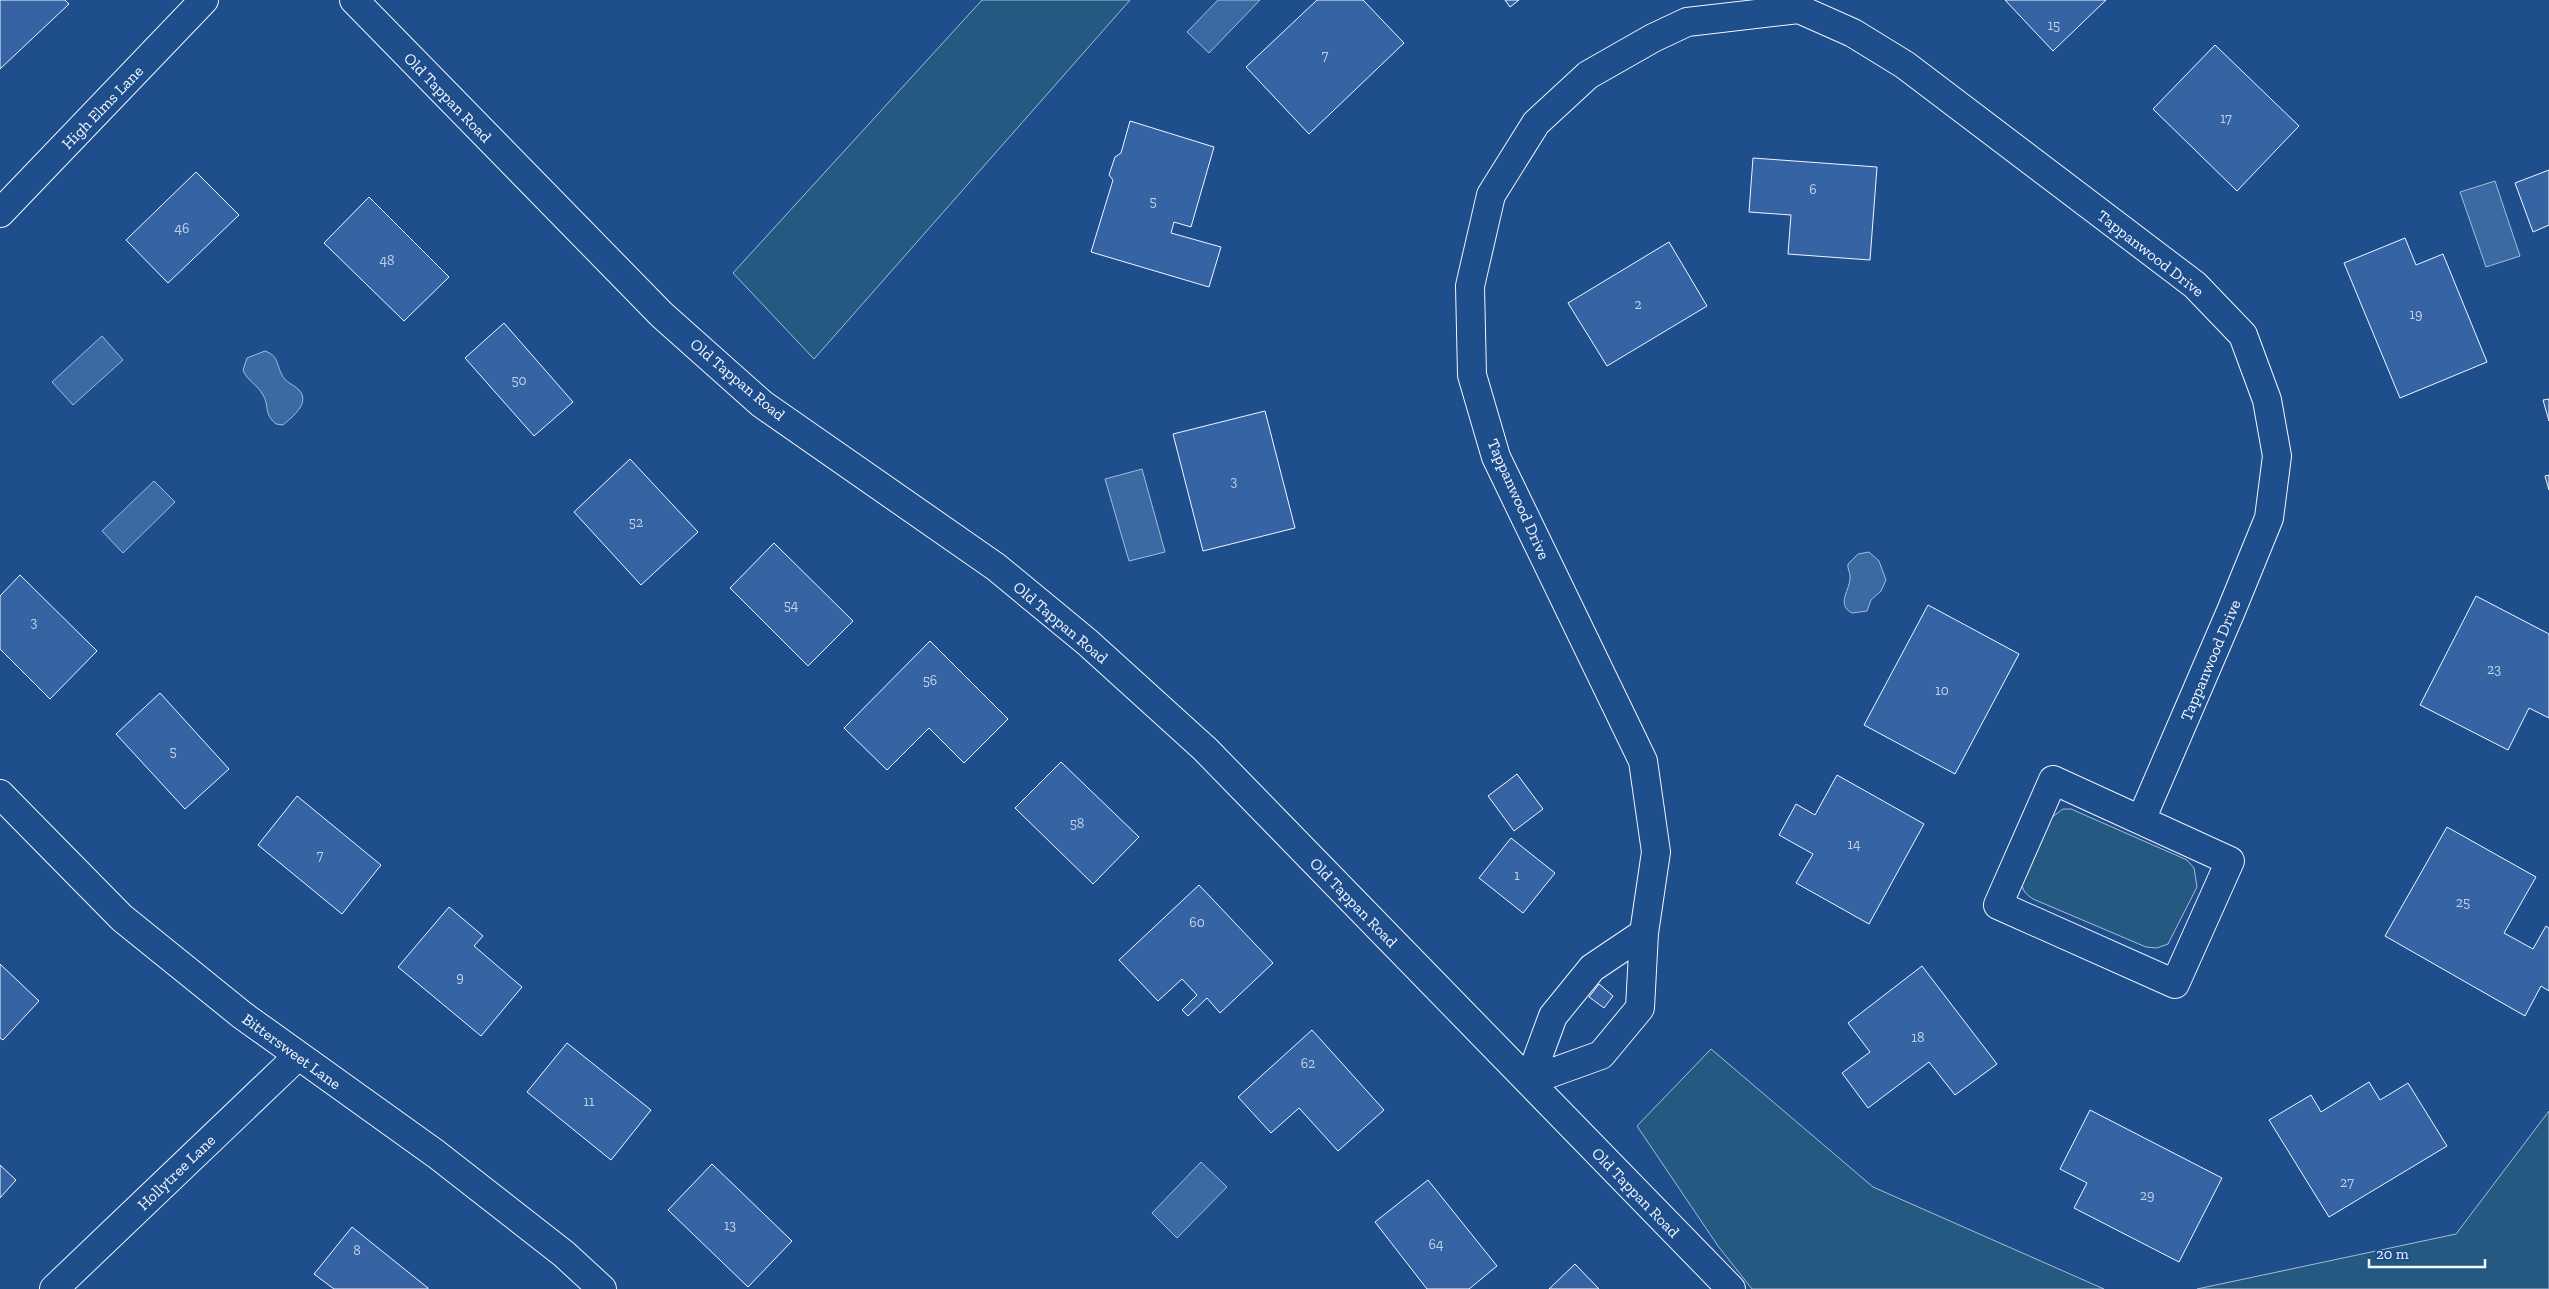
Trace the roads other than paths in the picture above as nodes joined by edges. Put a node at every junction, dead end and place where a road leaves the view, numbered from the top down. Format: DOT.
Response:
graph roads {
  1 [pos="204,0"];
  2 [pos="354,0"];
  3 [pos="1798,4"];
  4 [pos="1685,11"];
  5 [pos="0,213"];
  6 [pos="0,794"];
  7 [pos="2141,820"];
  8 [pos="1644,933"];
  9 [pos="298,1056"];
  10 [pos="1529,1081"];
  11 [pos="54,1289"];
  12 [pos="602,1289"];
  13 [pos="1730,1289"];
  1 -- 5 [label="street, High Elms Lane"];
  2 -- 10 [label="street, Old Tappan Road"];
  3 -- 4 [label="street, Tappanwood Drive"];
  3 -- 7 [label="street, Tappanwood Drive"];
  4 -- 8 [label="street, Tappanwood Drive"];
  6 -- 9 [label="street, Bittersweet Lane"];
  7 -- 7 [label="street"];
  8 -- 10 [label="street"];
  8 -- 10 [label="street, Tappanwood Drive"];
  9 -- 11 [label="street, Hollytree Lane"];
  9 -- 12 [label="street, Bittersweet Lane"];
  10 -- 13 [label="street, Old Tappan Road"];
}
